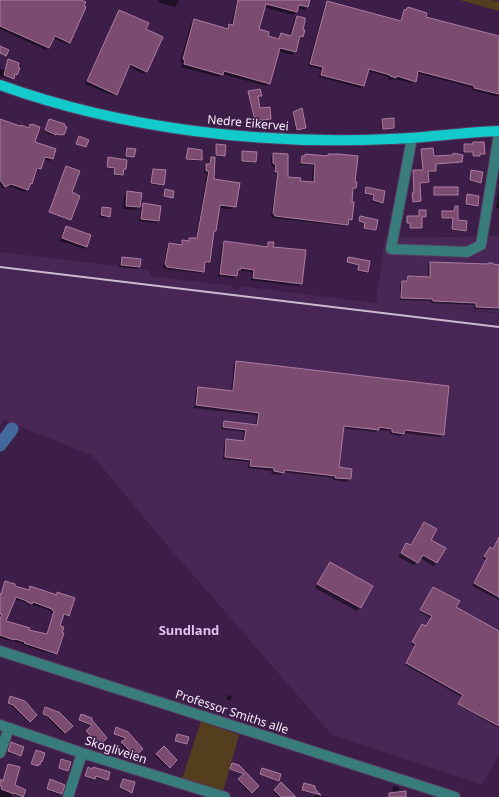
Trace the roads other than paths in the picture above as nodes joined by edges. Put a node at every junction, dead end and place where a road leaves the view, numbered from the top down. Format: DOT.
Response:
graph roads {
  1 [pos="0,85"];
  2 [pos="499,131"];
  3 [pos="499,134"];
  4 [pos="412,138"];
  5 [pos="0,651"];
  6 [pos="4,727"];
  7 [pos="0,753"];
  8 [pos="82,753"];
  9 [pos="68,797"];
  10 [pos="224,797"];
  11 [pos="455,797"];
  1 -- 4 [label="main road, Nedre Eikervei"];
  2 -- 4 [label="main road, Nedre Eikervei"];
  3 -- 4 [label="street"];
  5 -- 11 [label="street, Professor Smiths alle"];
  6 -- 7 [label="street"];
  6 -- 8 [label="street, Skogliveien"];
  8 -- 9 [label="street"];
  8 -- 10 [label="street, Skogliveien"];
}
